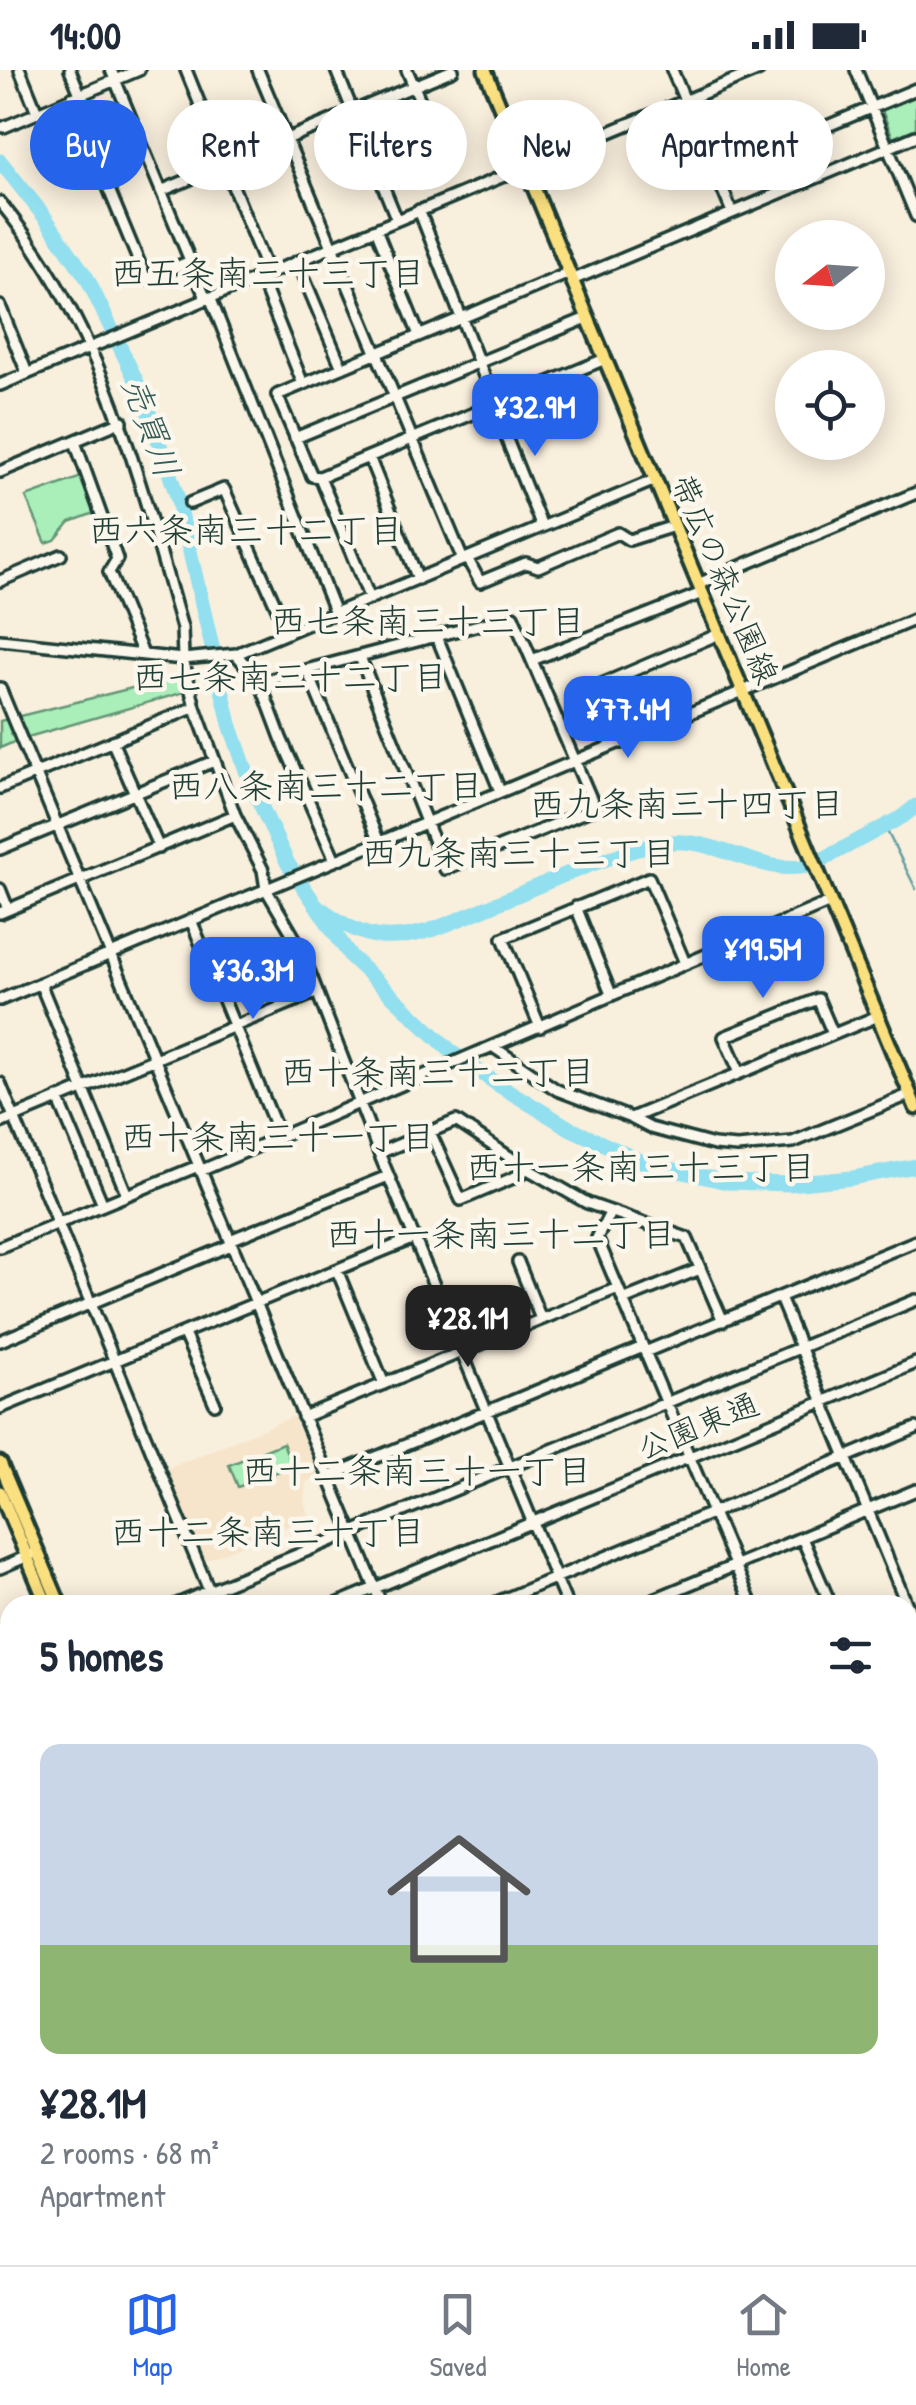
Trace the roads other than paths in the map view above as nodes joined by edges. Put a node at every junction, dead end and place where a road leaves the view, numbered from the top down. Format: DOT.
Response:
graph roads {
  1 [pos="20,70"];
  2 [pos="70,70"];
  3 [pos="139,70"];
  4 [pos="186,70"];
  5 [pos="258,70"];
  6 [pos="336,70"];
  7 [pos="407,70"];
  8 [pos="453,70"];
  9 [pos="485,70"];
  10 [pos="672,70"];
  11 [pos="759,70"];
  12 [pos="856,70"];
  13 [pos="113,75"];
  14 [pos="413,86"];
  15 [pos="916,89"];
  16 [pos="75,96"];
  17 [pos="32,100"];
  18 [pos="66,100"];
  19 [pos="198,100"];
  20 [pos="271,100"];
  21 [pos="348,100"];
  22 [pos="381,100"];
  23 [pos="419,100"];
  24 [pos="498,100"];
  25 [pos="685,100"];
  26 [pos="872,108"];
  27 [pos="30,115"];
  28 [pos="833,124"];
  29 [pos="4,127"];
  30 [pos="916,136"];
  31 [pos="888,148"];
  32 [pos="294,156"];
  33 [pos="487,182"];
  34 [pos="167,188"];
  35 [pos="233,190"];
  36 [pos="385,190"];
  37 [pos="535,190"];
  38 [pos="722,190"];
  39 [pos="161,191"];
  40 [pos="0,202"];
  41 [pos="419,210"];
  42 [pos="732,212"];
  43 [pos="916,216"];
  44 [pos="397,220"];
  45 [pos="376,228"];
  46 [pos="332,247"];
  47 [pos="190,261"];
  48 [pos="297,261"];
  49 [pos="264,275"];
  50 [pos="570,276"];
  51 [pos="208,298"];
  52 [pos="0,306"];
  53 [pos="461,317"];
  54 [pos="587,318"];
  55 [pos="419,334"];
  56 [pos="89,348"];
  57 [pos="375,353"];
  58 [pos="605,360"];
  59 [pos="479,362"];
  60 [pos="342,368"];
  61 [pos="28,373"];
  62 [pos="303,384"];
  63 [pos="0,385"];
  64 [pos="393,397"];
  65 [pos="494,404"];
  66 [pos="122,421"];
  67 [pos="295,438"];
  68 [pos="411,438"];
  69 [pos="75,442"];
  70 [pos="369,456"];
  71 [pos="0,472"];
  72 [pos="320,477"];
  73 [pos="655,480"];
  74 [pos="916,493"];
  75 [pos="190,503"];
  76 [pos="674,526"];
  77 [pos="542,527"];
  78 [pos="62,555"];
  79 [pos="465,559"];
  80 [pos="418,578"];
  81 [pos="0,580"];
  82 [pos="700,588"];
  83 [pos="370,599"];
  84 [pos="335,613"];
  85 [pos="916,620"];
  86 [pos="288,633"];
  87 [pos="719,634"];
  88 [pos="437,637"];
  89 [pos="0,640"];
  90 [pos="143,654"];
  91 [pos="234,654"];
  92 [pos="360,656"];
  93 [pos="186,658"];
  94 [pos="532,660"];
  95 [pos="306,670"];
  96 [pos="260,682"];
  97 [pos="0,688"];
  98 [pos="742,691"];
  99 [pos="195,707"];
  100 [pos="112,741"];
  101 [pos="621,743"];
  102 [pos="214,761"];
  103 [pos="576,762"];
  104 [pos="35,773"];
  105 [pos="0,788"];
  106 [pos="500,791"];
  107 [pos="135,793"];
  108 [pos="235,815"];
  109 [pos="426,822"];
  110 [pos="57,826"];
  111 [pos="379,842"];
  112 [pos="159,848"];
  113 [pos="0,849"];
  114 [pos="330,862"];
  115 [pos="80,880"];
  116 [pos="271,888"];
  117 [pos="0,889"];
  118 [pos="830,902"];
  119 [pos="576,907"];
  120 [pos="4,911"];
  121 [pos="191,920"];
  122 [pos="111,953"];
  123 [pos="685,963"];
  124 [pos="40,983"];
  125 [pos="317,992"];
  126 [pos="611,994"];
  127 [pos="0,1000"];
  128 [pos="878,1016"];
  129 [pos="540,1026"];
  130 [pos="234,1028"];
  131 [pos="833,1034"];
  132 [pos="492,1049"];
  133 [pos="154,1060"];
  134 [pos="740,1074"];
  135 [pos="0,1083"];
  136 [pos="82,1088"];
  137 [pos="910,1094"];
  138 [pos="58,1098"];
  139 [pos="360,1104"];
  140 [pos="916,1108"];
  141 [pos="14,1117"];
  142 [pos="631,1118"];
  143 [pos="0,1123"];
  144 [pos="430,1132"];
  145 [pos="280,1137"];
  146 [pos="378,1152"];
  147 [pos="199,1168"];
  148 [pos="526,1168"];
  149 [pos="388,1176"];
  150 [pos="128,1195"];
  151 [pos="103,1205"];
  152 [pos="610,1212"];
  153 [pos="58,1224"];
  154 [pos="414,1238"];
  155 [pos="916,1241"];
  156 [pos="231,1242"];
  157 [pos="0,1247"];
  158 [pos="518,1262"];
  159 [pos="700,1268"];
  160 [pos="336,1270"];
  161 [pos="618,1288"];
  162 [pos="780,1298"];
  163 [pos="623,1300"];
  164 [pos="916,1300"];
  165 [pos="92,1302"];
  166 [pos="256,1304"];
  167 [pos="541,1320"];
  168 [pos="723,1321"];
  169 [pos="184,1334"];
  170 [pos="0,1341"];
  171 [pos="800,1348"];
  172 [pos="644,1349"];
  173 [pos="462,1352"];
  174 [pos="114,1362"];
  175 [pos="916,1362"];
  176 [pos="384,1384"];
  177 [pos="823,1401"];
  178 [pos="667,1402"];
  179 [pos="214,1404"];
  180 [pos="0,1408"];
  181 [pos="485,1412"];
  182 [pos="303,1417"];
  183 [pos="916,1428"];
  184 [pos="690,1456"];
  185 [pos="846,1457"];
  186 [pos="0,1463"];
  187 [pos="509,1468"];
  188 [pos="328,1477"];
  189 [pos="916,1490"];
  190 [pos="0,1495"];
  191 [pos="867,1510"];
  192 [pos="713,1512"];
  193 [pos="533,1521"];
  194 [pos="352,1533"];
  195 [pos="802,1538"];
  196 [pos="32,1554"];
  197 [pos="735,1565"];
  198 [pos="0,1568"];
  199 [pos="556,1578"];
  200 [pos="374,1588"];
  201 [pos="209,1591"];
  202 [pos="44,1595"];
  203 [pos="55,1595"];
  204 [pos="199,1595"];
  205 [pos="211,1595"];
  206 [pos="358,1595"];
  207 [pos="377,1595"];
  208 [pos="514,1595"];
  209 [pos="563,1595"];
  210 [pos="664,1595"];
  211 [pos="748,1595"];
  212 [pos="827,1595"];
  213 [pos="903,1595"];
  1 -- 17 [label="street"];
  2 -- 16 [label="street"];
  3 -- 13 [label="street"];
  4 -- 19 [label="street"];
  5 -- 20 [label="street"];
  6 -- 21 [label="street"];
  7 -- 14 [label="street"];
  8 -- 14 [label="street"];
  9 -- 24 [label="main road, 帯広の森公園線"];
  10 -- 25 [label="street"];
  11 -- 25 [label="street"];
  12 -- 26 [label="street"];
  13 -- 16 [label="street"];
  13 -- 39 [label="street"];
  14 -- 22 [label="street"];
  14 -- 23 [label="street"];
  15 -- 26 [label="street"];
  16 -- 18 [label="street"];
  16 -- 47 [label="street"];
  26 -- 28 [label="street"];
  26 -- 31 [label="street"];
  27 -- 29 [label="street"];
  30 -- 31 [label="street"];
  31 -- 42 [label="street"];
  31 -- 43 [label="street"];
  32 -- 46 [label="street"];
  33 -- 41 [label="street"];
  34 -- 39 [label="street"];
  35 -- 49 [label="street"];
  36 -- 44 [label="street"];
  37 -- 50 [label="main road, 帯広の森公園線"];
  38 -- 42 [label="street"];
  39 -- 47 [label="street"];
  40 -- 56 [label="street"];
  41 -- 44 [label="street"];
  41 -- 53 [label="street"];
  42 -- 50 [label="street"];
  44 -- 45 [label="street"];
  45 -- 46 [label="street"];
  45 -- 55 [label="street"];
  46 -- 48 [label="street"];
  46 -- 57 [label="street"];
  47 -- 51 [label="street"];
  48 -- 49 [label="street"];
  48 -- 60 [label="street"];
  49 -- 51 [label="street"];
  49 -- 62 [label="street"];
  50 -- 53 [label="street"];
  50 -- 54 [label="main road, 帯広の森公園線"];
  51 -- 56 [label="street"];
  51 -- 84 [label="street"];
  52 -- 61 [label="street"];
  53 -- 55 [label="street"];
  53 -- 59 [label="street"];
  54 -- 58 [label="main road, 帯広の森公園線"];
  54 -- 59 [label="street"];
  55 -- 57 [label="street"];
  56 -- 61 [label="street"];
  56 -- 66 [label="street"];
  57 -- 60 [label="street"];
  57 -- 64 [label="street"];
  58 -- 65 [label="street"];
  58 -- 73 [label="main road, 帯広の森公園線"];
  59 -- 64 [label="street"];
  59 -- 65 [label="street"];
  60 -- 62 [label="street"];
  61 -- 63 [label="street"];
  62 -- 67 [label="street"];
  64 -- 67 [label="street"];
  64 -- 68 [label="street"];
  65 -- 68 [label="street"];
  65 -- 77 [label="street"];
  66 -- 69 [label="street"];
  66 -- 93 [label="street"];
  67 -- 72 [label="street"];
  68 -- 70 [label="street"];
  68 -- 79 [label="street"];
  69 -- 71 [label="street"];
  69 -- 90 [label="street"];
  70 -- 72 [label="street"];
  70 -- 80 [label="street"];
  72 -- 83 [label="street"];
  73 -- 76 [label="main road, 帯広の森公園線"];
  73 -- 77 [label="street"];
  74 -- 82 [label="street"];
  75 -- 86 [label="street"];
  76 -- 79 [label="street"];
  76 -- 82 [label="main road, 帯広の森公園線"];
  77 -- 79 [label="street"];
  78 -- 81 [label="street"];
  79 -- 80 [label="street"];
  80 -- 83 [label="street"];
  82 -- 87 [label="main road, 帯広の森公園線"];
  82 -- 94 [label="street"];
  83 -- 84 [label="street"];
  84 -- 86 [label="street"];
  85 -- 98 [label="street"];
  86 -- 91 [label="street"];
  87 -- 98 [label="main road, 帯広の森公園線"];
  87 -- 101 [label="street"];
  88 -- 92 [label="street"];
  88 -- 94 [label="street"];
  88 -- 106 [label="street"];
  89 -- 90 [label="street"];
  90 -- 93 [label="street"];
  91 -- 93 [label="street"];
  91 -- 96 [label="street"];
  92 -- 95 [label="street"];
  92 -- 109 [label="street"];
  93 -- 99 [label="street"];
  94 -- 103 [label="street"];
  95 -- 96 [label="street"];
  95 -- 111 [label="street"];
  96 -- 114 [label="street"];
  97 -- 104 [label="street"];
  98 -- 101 [label="street"];
  98 -- 118 [label="main road, 帯広の森公園線"];
  99 -- 100 [label="street"];
  99 -- 102 [label="street"];
  100 -- 104 [label="street"];
  100 -- 107 [label="street"];
  101 -- 103 [label="street"];
  102 -- 107 [label="street"];
  102 -- 108 [label="street"];
  103 -- 106 [label="street"];
  103 -- 109 [label="street"];
  104 -- 105 [label="street"];
  104 -- 110 [label="street"];
  106 -- 109 [label="street"];
  107 -- 110 [label="street"];
  107 -- 112 [label="street"];
  108 -- 112 [label="street"];
  108 -- 116 [label="street"];
  109 -- 111 [label="street"];
  110 -- 113 [label="street"];
  110 -- 115 [label="street"];
  111 -- 114 [label="street"];
  112 -- 115 [label="street"];
  114 -- 116 [label="street"];
  115 -- 120 [label="street"];
  115 -- 122 [label="street"];
  116 -- 121 [label="street"];
  116 -- 125 [label="street"];
  117 -- 120 [label="street"];
  118 -- 123 [label="street"];
  118 -- 128 [label="main road, 帯広の森公園線"];
  119 -- 123 [label="street"];
  119 -- 126 [label="street"];
  119 -- 129 [label="street"];
  121 -- 122 [label="street"];
  121 -- 130 [label="street"];
  122 -- 124 [label="street"];
  122 -- 133 [label="street"];
  123 -- 126 [label="street"];
  124 -- 127 [label="street"];
  124 -- 136 [label="street"];
  125 -- 130 [label="street"];
  125 -- 139 [label="street"];
  126 -- 129 [label="street"];
  128 -- 131 [label="street"];
  128 -- 137 [label="main road, 帯広の森公園線"];
  129 -- 132 [label="street"];
  130 -- 133 [label="street"];
  130 -- 145 [label="street"];
  131 -- 134 [label="street"];
  131 -- 134 [label="street"];
  132 -- 139 [label="street"];
  132 -- 142 [label="street"];
  133 -- 136 [label="street"];
  133 -- 147 [label="street"];
  134 -- 142 [label="street"];
  135 -- 141 [label="street"];
  136 -- 138 [label="street"];
  136 -- 150 [label="street"];
  137 -- 140 [label="main road, 帯広の森公園線"];
  137 -- 142 [label="street"];
  138 -- 141 [label="street"];
  138 -- 151 [label="street"];
  139 -- 145 [label="street"];
  139 -- 146 [label="street"];
  141 -- 143 [label="street"];
  141 -- 153 [label="street"];
  144 -- 146 [label="street"];
  144 -- 148 [label="street"];
  144 -- 148 [label="street"];
  145 -- 147 [label="street"];
  146 -- 149 [label="street"];
  147 -- 150 [label="street"];
  147 -- 156 [label="street"];
  148 -- 152 [label="street"];
  149 -- 154 [label="street"];
  149 -- 156 [label="street"];
  150 -- 151 [label="street"];
  151 -- 153 [label="street"];
  152 -- 159 [label="street"];
  152 -- 161 [label="street"];
  153 -- 157 [label="street"];
  153 -- 165 [label="street"];
  154 -- 160 [label="street"];
  154 -- 173 [label="street"];
  155 -- 162 [label="street"];
  156 -- 165 [label="street"];
  156 -- 166 [label="street"];
  158 -- 167 [label="street"];
  159 -- 163 [label="street"];
  159 -- 168 [label="street"];
  160 -- 166 [label="street"];
  160 -- 176 [label="street"];
  161 -- 163 [label="street"];
  161 -- 167 [label="street"];
  162 -- 168 [label="street"];
  162 -- 171 [label="street"];
  163 -- 172 [label="street"];
  164 -- 171 [label="street"];
  165 -- 170 [label="street"];
  165 -- 174 [label="street"];
  166 -- 169 [label="street"];
  166 -- 182 [label="street"];
  167 -- 173 [label="street"];
  168 -- 172 [label="street"];
  169 -- 174 [label="street"];
  169 -- 179 [label="street"];
  171 -- 177 [label="street"];
  171 -- 178 [label="street"];
  172 -- 178 [label="street"];
  172 -- 181 [label="street"];
  173 -- 176 [label="street"];
  173 -- 181 [label="street"];
  174 -- 180 [label="street"];
  174 -- 201 [label="street"];
  175 -- 177 [label="street, 公園東通"];
  176 -- 182 [label="street"];
  177 -- 184 [label="street, 公園東通"];
  177 -- 185 [label="street"];
  178 -- 184 [label="street"];
  178 -- 187 [label="street"];
  181 -- 187 [label="street"];
  181 -- 188 [label="street"];
  182 -- 188 [label="street"];
  183 -- 185 [label="street"];
  184 -- 192 [label="street"];
  184 -- 193 [label="street, 公園東通"];
  185 -- 191 [label="street"];
  185 -- 192 [label="street"];
  186 -- 196 [label="main road"];
  187 -- 193 [label="street"];
  187 -- 194 [label="street"];
  188 -- 194 [label="street"];
  189 -- 191 [label="street"];
  190 -- 196 [label="main road"];
  191 -- 195 [label="street"];
  191 -- 213 [label="street"];
  192 -- 197 [label="street"];
  192 -- 199 [label="street"];
  193 -- 199 [label="street"];
  193 -- 200 [label="street, 公園東通"];
  194 -- 200 [label="street"];
  194 -- 201 [label="street"];
  195 -- 197 [label="street"];
  195 -- 212 [label="street"];
  196 -- 198 [label="street"];
  196 -- 202 [label="main road"];
  196 -- 203 [label="main road"];
  197 -- 210 [label="street"];
  197 -- 211 [label="street"];
  199 -- 208 [label="street"];
  199 -- 209 [label="street"];
  200 -- 206 [label="street, 公園東通"];
  200 -- 207 [label="street"];
  201 -- 204 [label="street"];
  201 -- 205 [label="street"];
}
